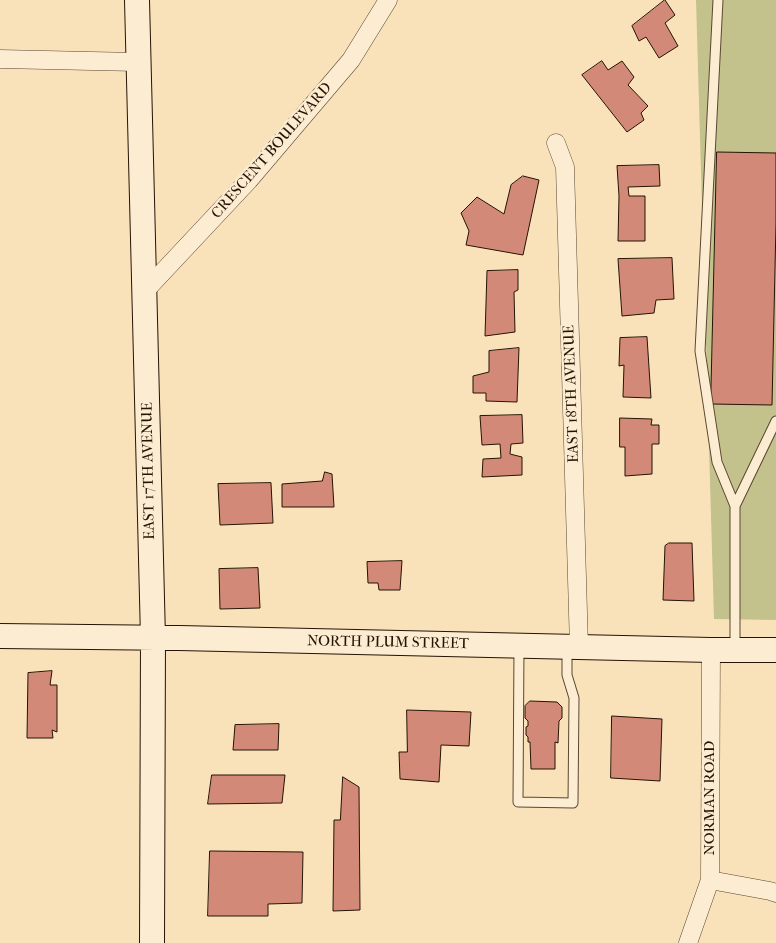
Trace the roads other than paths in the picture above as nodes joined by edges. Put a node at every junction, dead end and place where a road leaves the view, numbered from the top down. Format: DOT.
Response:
graph roads {
  1 [pos="137,0"];
  2 [pos="388,0"];
  3 [pos="718,0"];
  4 [pos="0,59"];
  5 [pos="137,62"];
  6 [pos="556,143"];
  7 [pos="144,292"];
  8 [pos="776,421"];
  9 [pos="735,506"];
  10 [pos="0,636"];
  11 [pos="153,638"];
  12 [pos="519,646"];
  13 [pos="573,647"];
  14 [pos="711,650"];
  15 [pos="735,650"];
  16 [pos="776,650"];
  17 [pos="710,880"];
  18 [pos="776,893"];
  19 [pos="152,943"];
  20 [pos="688,943"];
  1 -- 5 [label="street, EAST 17TH AVENUE"];
  2 -- 7 [label="street, CRESCENT BOULEVARD"];
  3 -- 9 [label="lane"];
  4 -- 5 [label="street"];
  5 -- 7 [label="street, EAST 17TH AVENUE"];
  6 -- 13 [label="street, EAST 18TH AVENUE"];
  7 -- 11 [label="street, EAST 17TH AVENUE"];
  8 -- 9 [label="lane"];
  9 -- 15 [label="lane"];
  10 -- 11 [label="street, NORTH PLUM STREET"];
  11 -- 12 [label="street, NORTH PLUM STREET"];
  11 -- 19 [label="street, EAST 17TH AVENUE"];
  12 -- 13 [label="street, NORTH PLUM STREET"];
  12 -- 13 [label="lane"];
  13 -- 14 [label="street, NORTH PLUM STREET"];
  14 -- 15 [label="street, NORTH PLUM STREET"];
  14 -- 17 [label="street, NORMAN ROAD"];
  15 -- 16 [label="street, NORTH PLUM STREET"];
  17 -- 18 [label="street"];
  17 -- 20 [label="street, NORMAN ROAD"];
}
